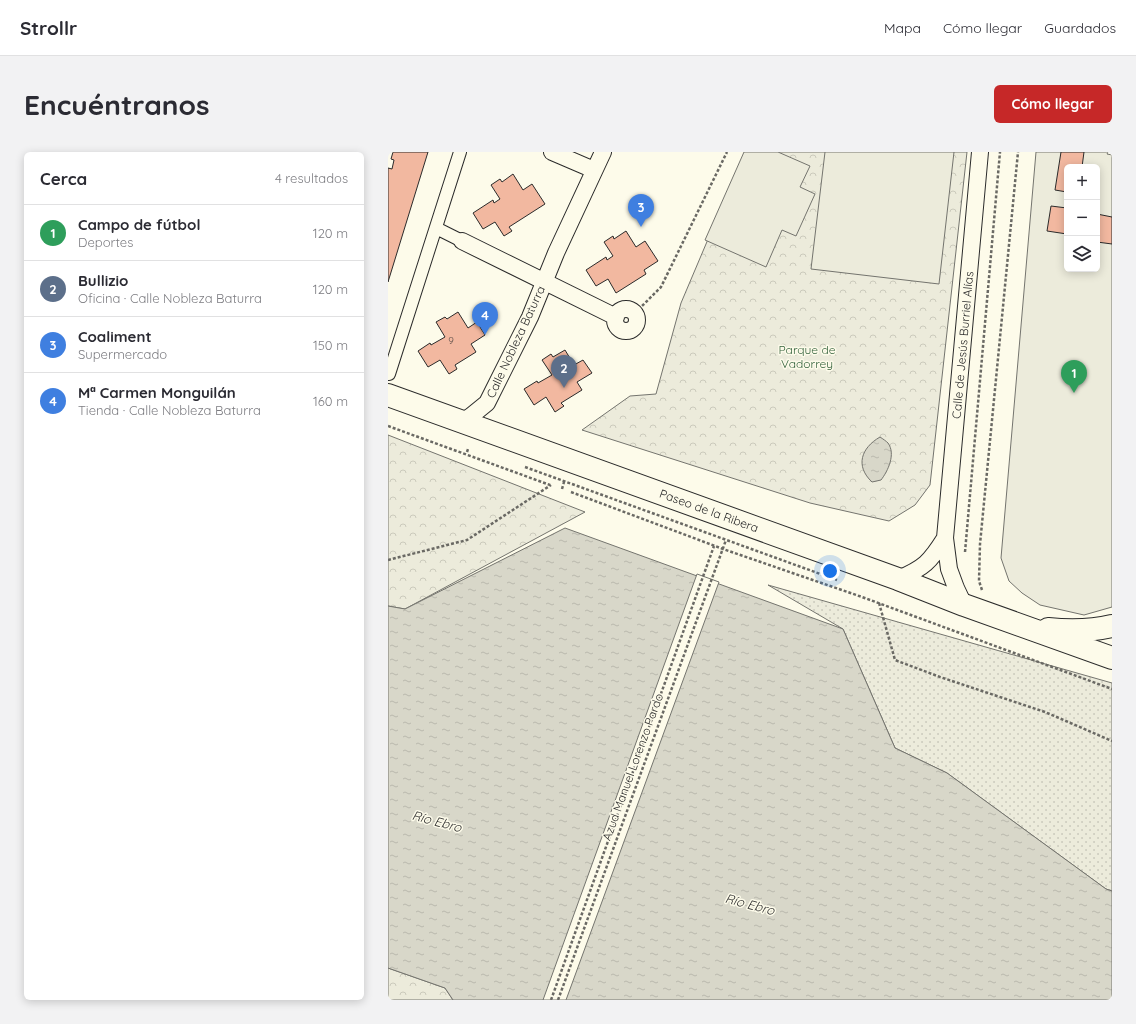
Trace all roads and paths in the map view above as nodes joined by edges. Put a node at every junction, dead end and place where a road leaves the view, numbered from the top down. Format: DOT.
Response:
graph roads {
  1 [pos="460,152"];
  2 [pos="552,152"];
  3 [pos="603,152"];
  4 [pos="727,152"];
  5 [pos="980,152"];
  6 [pos="1000,152"];
  7 [pos="1018,152"];
  8 [pos="594,170"];
  9 [pos="436,228"];
  10 [pos="462,241"];
  11 [pos="544,282"];
  12 [pos="635,313"];
  13 [pos="388,385"];
  14 [pos="487,403"];
  15 [pos="462,422"];
  16 [pos="388,426"];
  17 [pos="493,433"];
  18 [pos="564,482"];
  19 [pos="568,483"];
  20 [pos="562,489"];
  21 [pos="571,492"];
  22 [pos="945,538"];
  23 [pos="726,540"];
  24 [pos="714,546"];
  25 [pos="723,549"];
  26 [pos="965,553"];
  27 [pos="763,554"];
  28 [pos="388,560"];
  29 [pos="898,579"];
  30 [pos="879,603"];
  31 [pos="964,605"];
  32 [pos="984,613"];
  33 [pos="1112,626"];
  34 [pos="1028,628"];
  35 [pos="1112,658"];
  36 [pos="1112,689"];
  37 [pos="1112,741"];
  38 [pos="551,1000"];
  39 [pos="558,1000"];
  1 -- 9 [label="street"];
  2 -- 8 [label="street"];
  3 -- 8 [label="street, Calle Nobleza Baturra"];
  4 -- 12 [label="path"];
  5 -- 22 [label="street, Calle de Jesús Burriel Alías"];
  6 -- 26 [label="path"];
  7 -- 32 [label="path"];
  8 -- 11 [label="street, Calle Nobleza Baturra"];
  9 -- 10 [label="street"];
  9 -- 13 [label="street"];
  10 -- 11 [label="street, Calle Nobleza Baturra"];
  11 -- 12 [label="street, Calle Nobleza Baturra"];
  11 -- 14 [label="street, Calle Nobleza Baturra"];
  13 -- 15 [label="main road, Paseo de la Ribera"];
  14 -- 15 [label="street, Calle Nobleza Baturra"];
  14 -- 17 [label="street, Calle Nobleza Baturra"];
  15 -- 17 [label="main road, Paseo de la Ribera"];
  16 -- 28 [label="path"];
  17 -- 29 [label="main road, Paseo de la Ribera"];
  18 -- 20 [label="path"];
  19 -- 23 [label="path"];
  21 -- 24 [label="path"];
  22 -- 29 [label="street, Calle de Jesús Burriel Alías"];
  22 -- 31 [label="street, Calle de Jesús Burriel Alías"];
  23 -- 25 [label="path, Azud Manuel Lorenzo Pardo"];
  23 -- 27 [label="path"];
  24 -- 25 [label="path"];
  24 -- 38 [label="path, Azud Manuel Lorenzo Pardo"];
  25 -- 30 [label="path"];
  25 -- 39 [label="path, Azud Manuel Lorenzo Pardo"];
  29 -- 31 [label="main road, Paseo de la Ribera"];
  30 -- 36 [label="path"];
  30 -- 37 [label="path"];
  31 -- 32 [label="main road, Paseo de la Ribera"];
  32 -- 34 [label="main road, Paseo de la Ribera"];
  33 -- 34 [label="main road"];
  34 -- 35 [label="main road"];
}
